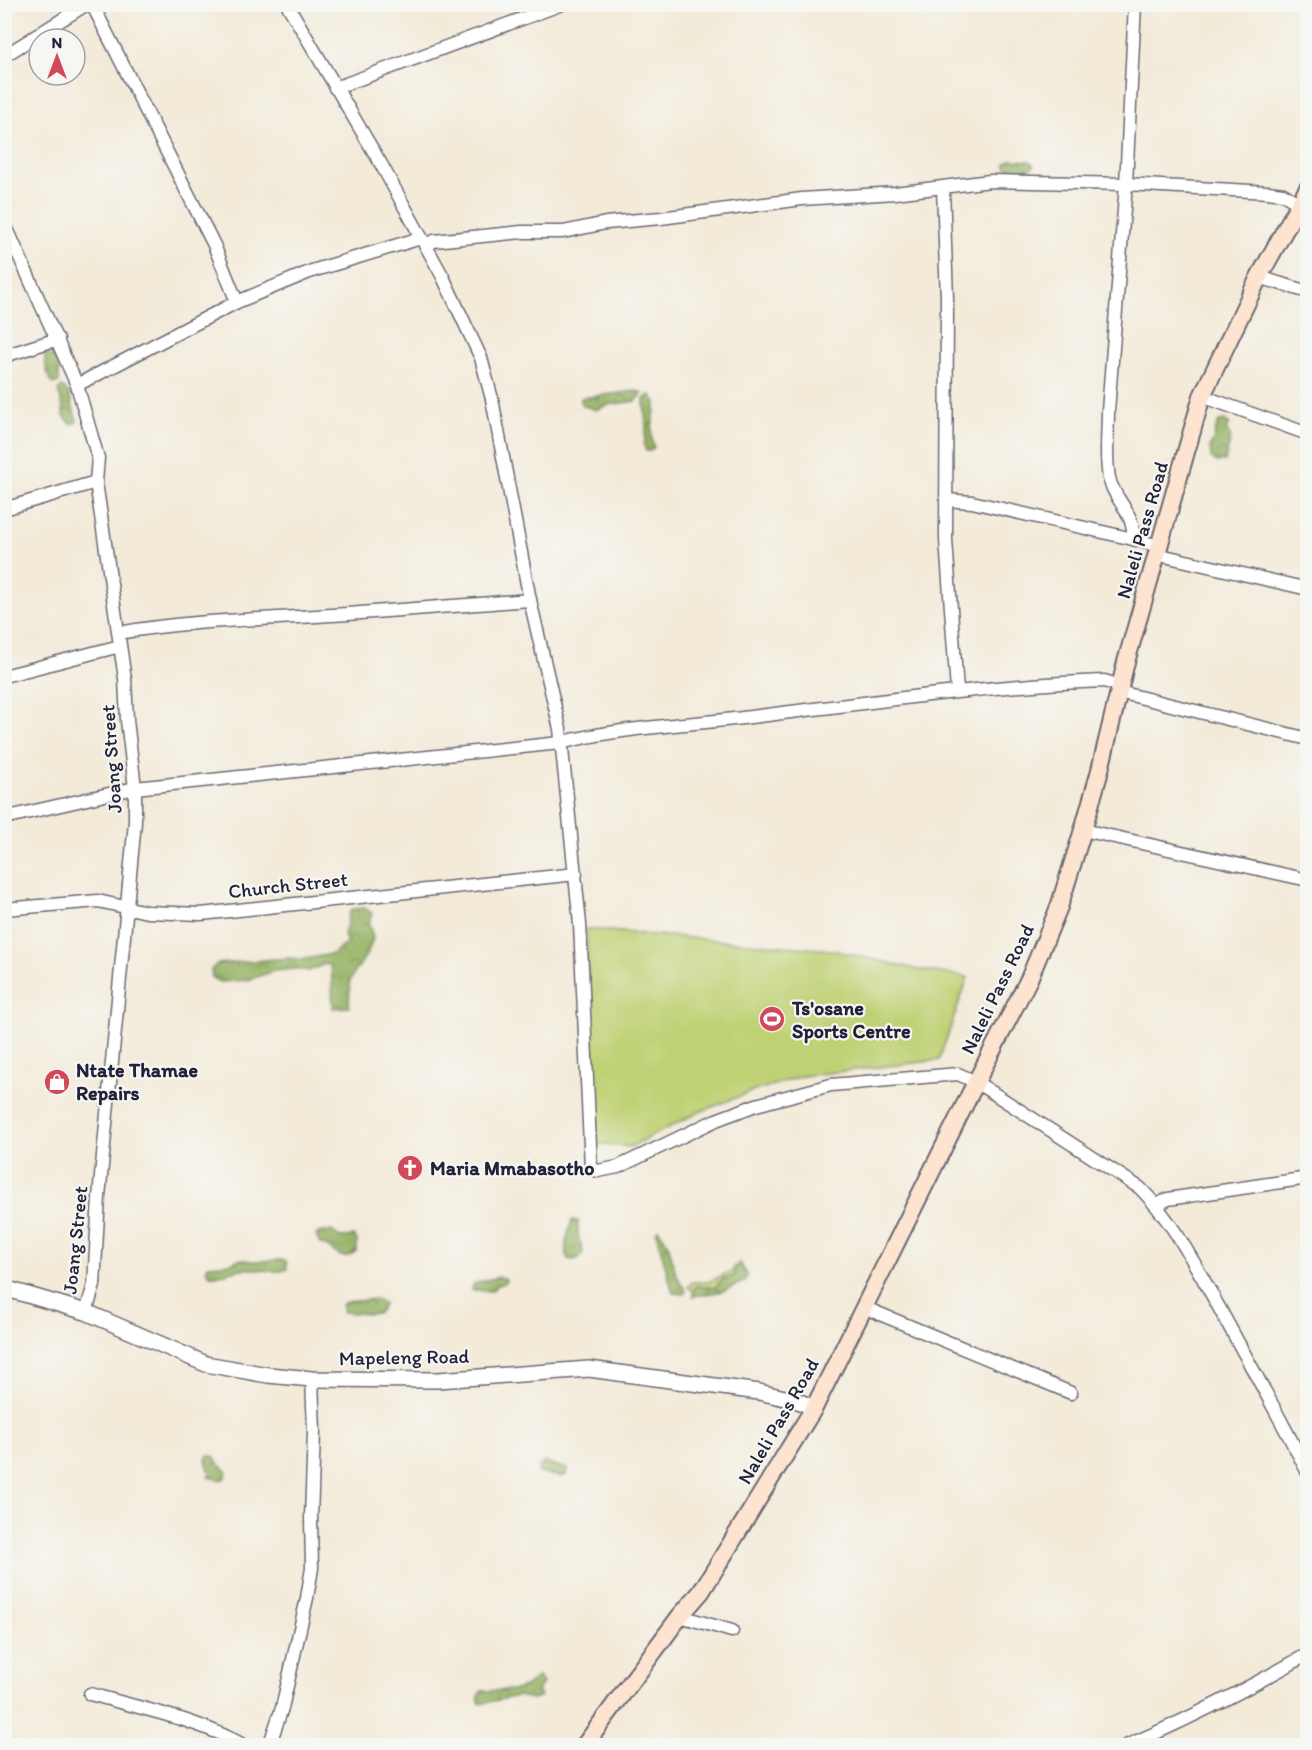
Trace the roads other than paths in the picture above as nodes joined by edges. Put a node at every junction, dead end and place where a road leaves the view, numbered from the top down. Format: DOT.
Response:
graph roads {
  1 [pos="87,4"];
  2 [pos="92,4"];
  3 [pos="287,4"];
  4 [pos="562,4"];
  5 [pos="1135,4"];
  6 [pos="4,56"];
  7 [pos="335,88"];
  8 [pos="1126,184"];
  9 [pos="943,188"];
  10 [pos="1308,188"];
  11 [pos="1298,203"];
  12 [pos="4,222"];
  13 [pos="423,241"];
  14 [pos="1259,277"];
  15 [pos="1308,292"];
  16 [pos="237,302"];
  17 [pos="58,339"];
  18 [pos="4,356"];
  19 [pos="77,385"];
  20 [pos="1202,396"];
  21 [pos="1308,434"];
  22 [pos="96,482"];
  23 [pos="946,500"];
  24 [pos="4,509"];
  25 [pos="1133,539"];
  26 [pos="1158,550"];
  27 [pos="1308,589"];
  28 [pos="530,600"];
  29 [pos="119,633"];
  30 [pos="120,646"];
  31 [pos="4,676"];
  32 [pos="1120,689"];
  33 [pos="957,691"];
  34 [pos="1308,739"];
  35 [pos="560,743"];
  36 [pos="135,788"];
  37 [pos="4,818"];
  38 [pos="1083,830"];
  39 [pos="576,874"];
  40 [pos="1308,880"];
  41 [pos="127,908"];
  42 [pos="4,909"];
  43 [pos="976,1082"];
  44 [pos="1308,1178"];
  45 [pos="1157,1205"];
  46 [pos="4,1288"];
  47 [pos="863,1307"];
  48 [pos="86,1312"];
  49 [pos="312,1379"];
  50 [pos="1071,1393"];
  51 [pos="814,1408"];
  52 [pos="1308,1473"];
  53 [pos="680,1616"];
  54 [pos="732,1631"];
  55 [pos="1308,1654"];
  56 [pos="90,1694"];
  57 [pos="245,1746"];
  58 [pos="269,1746"];
  59 [pos="584,1746"];
  60 [pos="1126,1746"];
  1 -- 6 [label="street"];
  2 -- 16 [label="street"];
  3 -- 7 [label="street"];
  4 -- 7 [label="street"];
  5 -- 8 [label="street"];
  7 -- 13 [label="street"];
  8 -- 9 [label="street"];
  8 -- 11 [label="street"];
  8 -- 25 [label="street"];
  9 -- 13 [label="street"];
  9 -- 23 [label="street"];
  10 -- 11 [label="main road, Naleli Pass Road"];
  11 -- 14 [label="main road, Naleli Pass Road"];
  12 -- 17 [label="street, Joang Street"];
  13 -- 16 [label="street"];
  13 -- 28 [label="street"];
  14 -- 15 [label="street"];
  14 -- 20 [label="main road, Naleli Pass Road"];
  16 -- 19 [label="street"];
  17 -- 18 [label="street"];
  17 -- 19 [label="street, Joang Street"];
  19 -- 22 [label="street, Joang Street"];
  20 -- 21 [label="street"];
  20 -- 26 [label="main road, Naleli Pass Road"];
  22 -- 24 [label="street"];
  22 -- 29 [label="street, Joang Street"];
  23 -- 25 [label="street"];
  23 -- 33 [label="street"];
  25 -- 26 [label="street"];
  26 -- 27 [label="street"];
  26 -- 32 [label="main road, Naleli Pass Road"];
  28 -- 29 [label="street"];
  28 -- 35 [label="street"];
  29 -- 30 [label="street, Joang Street"];
  30 -- 31 [label="street"];
  30 -- 36 [label="street, Joang Street"];
  32 -- 33 [label="street"];
  32 -- 34 [label="street"];
  32 -- 38 [label="main road, Naleli Pass Road"];
  33 -- 35 [label="street"];
  35 -- 36 [label="street"];
  35 -- 39 [label="street"];
  36 -- 37 [label="street"];
  36 -- 41 [label="street, Joang Street"];
  38 -- 40 [label="street"];
  38 -- 43 [label="main road, Naleli Pass Road"];
  39 -- 41 [label="street, Church Street"];
  39 -- 43 [label="street"];
  41 -- 42 [label="street, Church Street"];
  41 -- 48 [label="street, Joang Street"];
  43 -- 45 [label="street"];
  43 -- 47 [label="main road, Naleli Pass Road"];
  44 -- 45 [label="street"];
  45 -- 52 [label="street"];
  46 -- 48 [label="street, Mapeleng Road"];
  47 -- 50 [label="street"];
  47 -- 51 [label="main road, Naleli Pass Road"];
  48 -- 49 [label="street, Mapeleng Road"];
  49 -- 51 [label="street, Mapeleng Road"];
  49 -- 58 [label="street"];
  51 -- 53 [label="main road, Naleli Pass Road"];
  53 -- 54 [label="street"];
  53 -- 59 [label="main road, Naleli Pass Road"];
  55 -- 60 [label="street"];
  56 -- 57 [label="street"];
}
